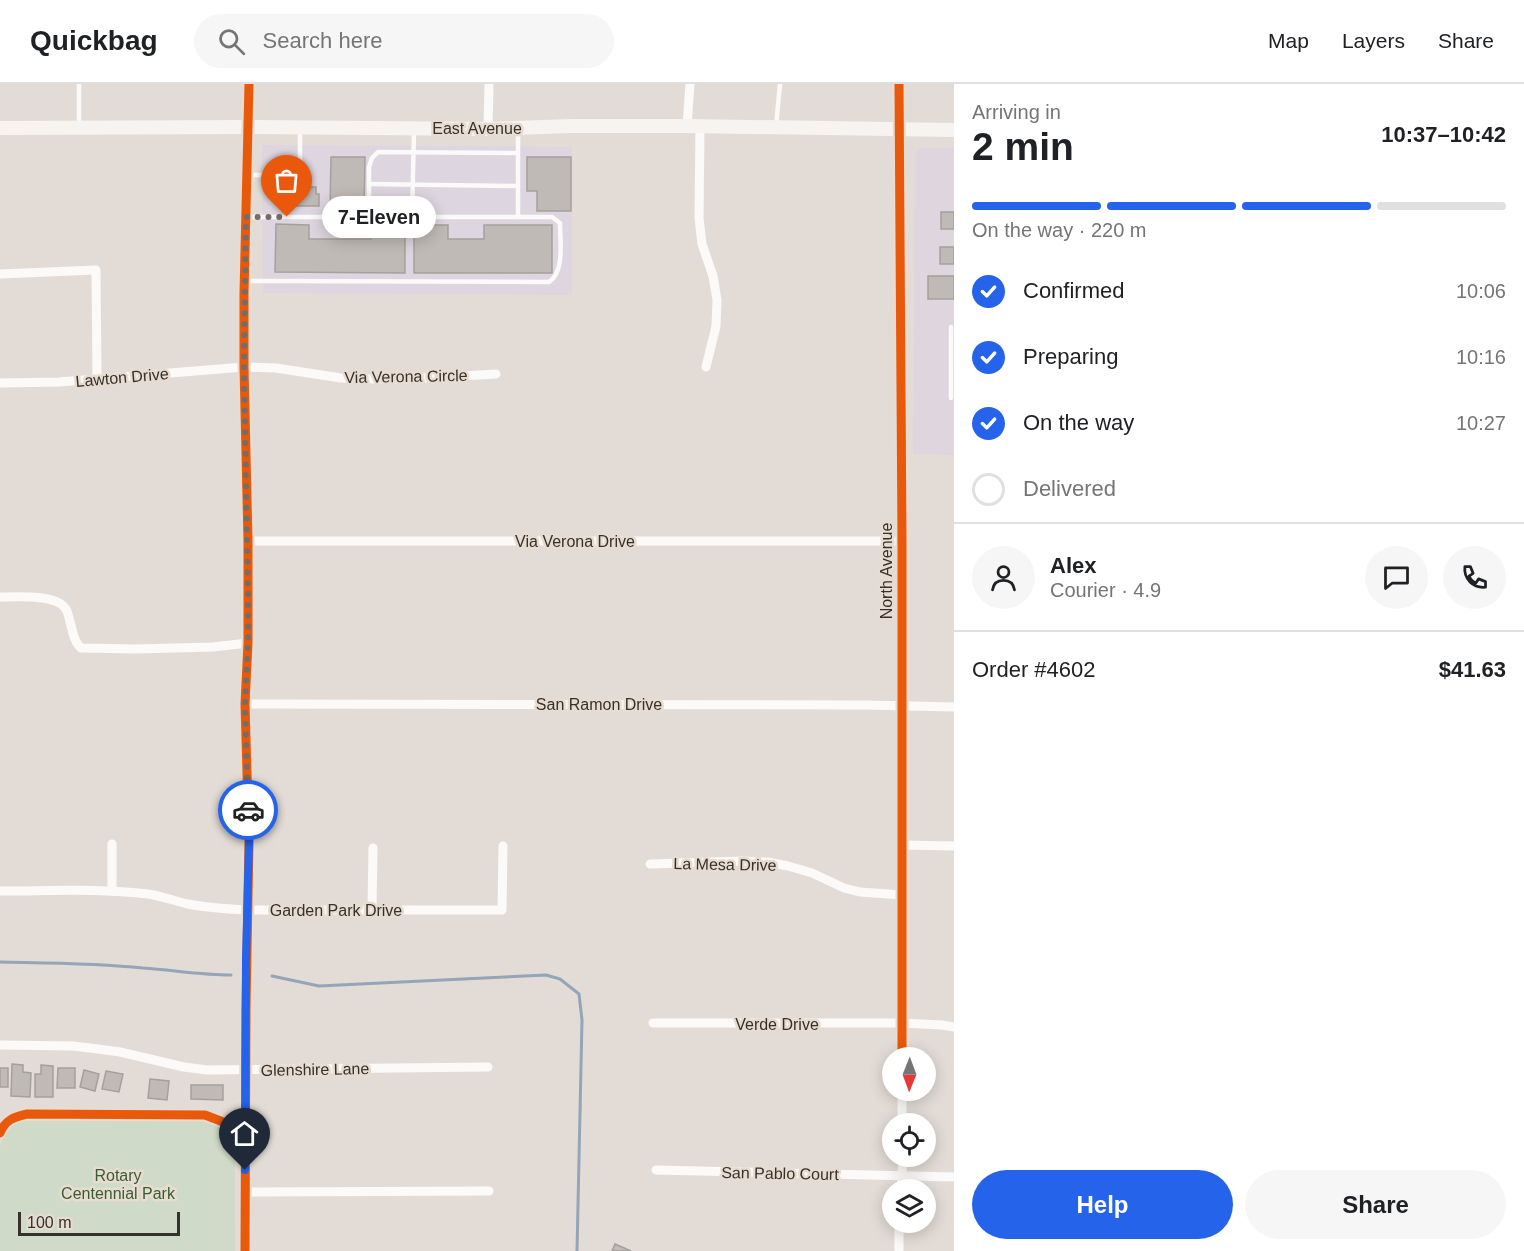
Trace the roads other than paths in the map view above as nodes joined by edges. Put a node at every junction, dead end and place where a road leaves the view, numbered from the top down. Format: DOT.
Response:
graph roads {
  1 [pos="79,84"];
  2 [pos="249,84"];
  3 [pos="489,84"];
  4 [pos="690,84"];
  5 [pos="780,84"];
  6 [pos="899,84"];
  7 [pos="694,126"];
  8 [pos="776,126"];
  9 [pos="248,127"];
  10 [pos="300,127"];
  11 [pos="0,128"];
  12 [pos="79,128"];
  13 [pos="414,128"];
  14 [pos="518,128"];
  15 [pos="488,129"];
  16 [pos="899,129"];
  17 [pos="954,130"];
  18 [pos="414,152"];
  19 [pos="518,153"];
  20 [pos="247,175"];
  21 [pos="369,184"];
  22 [pos="413,185"];
  23 [pos="518,186"];
  24 [pos="246,217"];
  25 [pos="369,217"];
  26 [pos="412,217"];
  27 [pos="518,217"];
  28 [pos="0,274"];
  29 [pos="244,281"];
  30 [pos="951,327"];
  31 [pos="244,367"];
  32 [pos="706,367"];
  33 [pos="496,374"];
  34 [pos="97,378"];
  35 [pos="0,383"];
  36 [pos="951,398"];
  37 [pos="248,541"];
  38 [pos="902,541"];
  39 [pos="0,597"];
  40 [pos="248,643"];
  41 [pos="245,704"];
  42 [pos="901,706"];
  43 [pos="954,707"];
  44 [pos="112,844"];
  45 [pos="502,846"];
  46 [pos="902,846"];
  47 [pos="954,846"];
  48 [pos="373,848"];
  49 [pos="650,864"];
  50 [pos="0,891"];
  51 [pos="112,891"];
  52 [pos="902,895"];
  53 [pos="372,909"];
  54 [pos="248,910"];
  55 [pos="653,1023"];
  56 [pos="902,1023"];
  57 [pos="954,1027"];
  58 [pos="0,1045"];
  59 [pos="902,1047"];
  60 [pos="488,1067"];
  61 [pos="246,1070"];
  62 [pos="903,1167"];
  63 [pos="656,1170"];
  64 [pos="903,1176"];
  65 [pos="954,1177"];
  66 [pos="903,1179"];
  67 [pos="489,1191"];
  68 [pos="245,1192"];
  69 [pos="899,1233"];
  70 [pos="245,1251"];
  71 [pos="899,1251"];
  1 -- 12 [label="lane"];
  2 -- 9 [label="street"];
  3 -- 15 [label="street"];
  4 -- 7 [label="street"];
  5 -- 8 [label="lane"];
  6 -- 16 [label="street, North Avenue"];
  7 -- 8 [label="main road, East Avenue"];
  7 -- 14 [label="main road, East Avenue"];
  7 -- 32 [label="street"];
  8 -- 16 [label="main road, East Avenue"];
  9 -- 10 [label="main road, East Avenue"];
  9 -- 12 [label="main road, East Avenue"];
  9 -- 20 [label="street"];
  10 -- 13 [label="main road, East Avenue"];
  10 -- 20 [label="lane"];
  11 -- 12 [label="main road, East Avenue"];
  13 -- 15 [label="main road, East Avenue"];
  13 -- 18 [label="lane"];
  14 -- 15 [label="main road, East Avenue"];
  14 -- 19 [label="lane"];
  16 -- 17 [label="main road, East Avenue"];
  16 -- 38 [label="street, North Avenue"];
  18 -- 19 [label="lane"];
  18 -- 21 [label="lane"];
  18 -- 22 [label="lane"];
  19 -- 23 [label="lane"];
  20 -- 24 [label="street"];
  21 -- 22 [label="lane"];
  21 -- 25 [label="lane"];
  22 -- 23 [label="lane"];
  22 -- 26 [label="lane"];
  23 -- 27 [label="lane"];
  24 -- 25 [label="lane"];
  24 -- 29 [label="street"];
  25 -- 26 [label="lane"];
  26 -- 27 [label="lane"];
  27 -- 29 [label="lane"];
  28 -- 34 [label="street"];
  29 -- 31 [label="street"];
  30 -- 36 [label="lane"];
  31 -- 33 [label="street, Via Verona Circle"];
  31 -- 34 [label="street, Lawton Drive"];
  31 -- 37 [label="street"];
  34 -- 35 [label="street, Lawton Drive"];
  37 -- 38 [label="street, Via Verona Drive"];
  37 -- 40 [label="street"];
  38 -- 42 [label="street, North Avenue"];
  39 -- 40 [label="street"];
  40 -- 41 [label="street"];
  41 -- 42 [label="street, San Ramon Drive"];
  41 -- 54 [label="street"];
  42 -- 43 [label="street, San Ramon Drive"];
  42 -- 46 [label="street, North Avenue"];
  44 -- 51 [label="street"];
  45 -- 53 [label="street, Garden Park Drive"];
  46 -- 47 [label="street"];
  46 -- 52 [label="street, North Avenue"];
  48 -- 53 [label="street"];
  49 -- 52 [label="street, La Mesa Drive"];
  50 -- 51 [label="street, Garden Park Drive"];
  51 -- 54 [label="street, Garden Park Drive"];
  52 -- 56 [label="street, North Avenue"];
  53 -- 54 [label="street, Garden Park Drive"];
  54 -- 61 [label="street"];
  55 -- 56 [label="street, Verde Drive"];
  56 -- 57 [label="street, Verde Drive"];
  56 -- 59 [label="street, North Avenue"];
  58 -- 61 [label="street, Glenshire Lane"];
  60 -- 61 [label="street, Glenshire Lane"];
  61 -- 68 [label="street"];
  62 -- 64 [label="street"];
  63 -- 64 [label="street, San Pablo Court"];
  64 -- 65 [label="street, San Pablo Court"];
  64 -- 66 [label="street"];
  67 -- 68 [label="street"];
  68 -- 70 [label="street"];
  69 -- 71 [label="street"];
}
